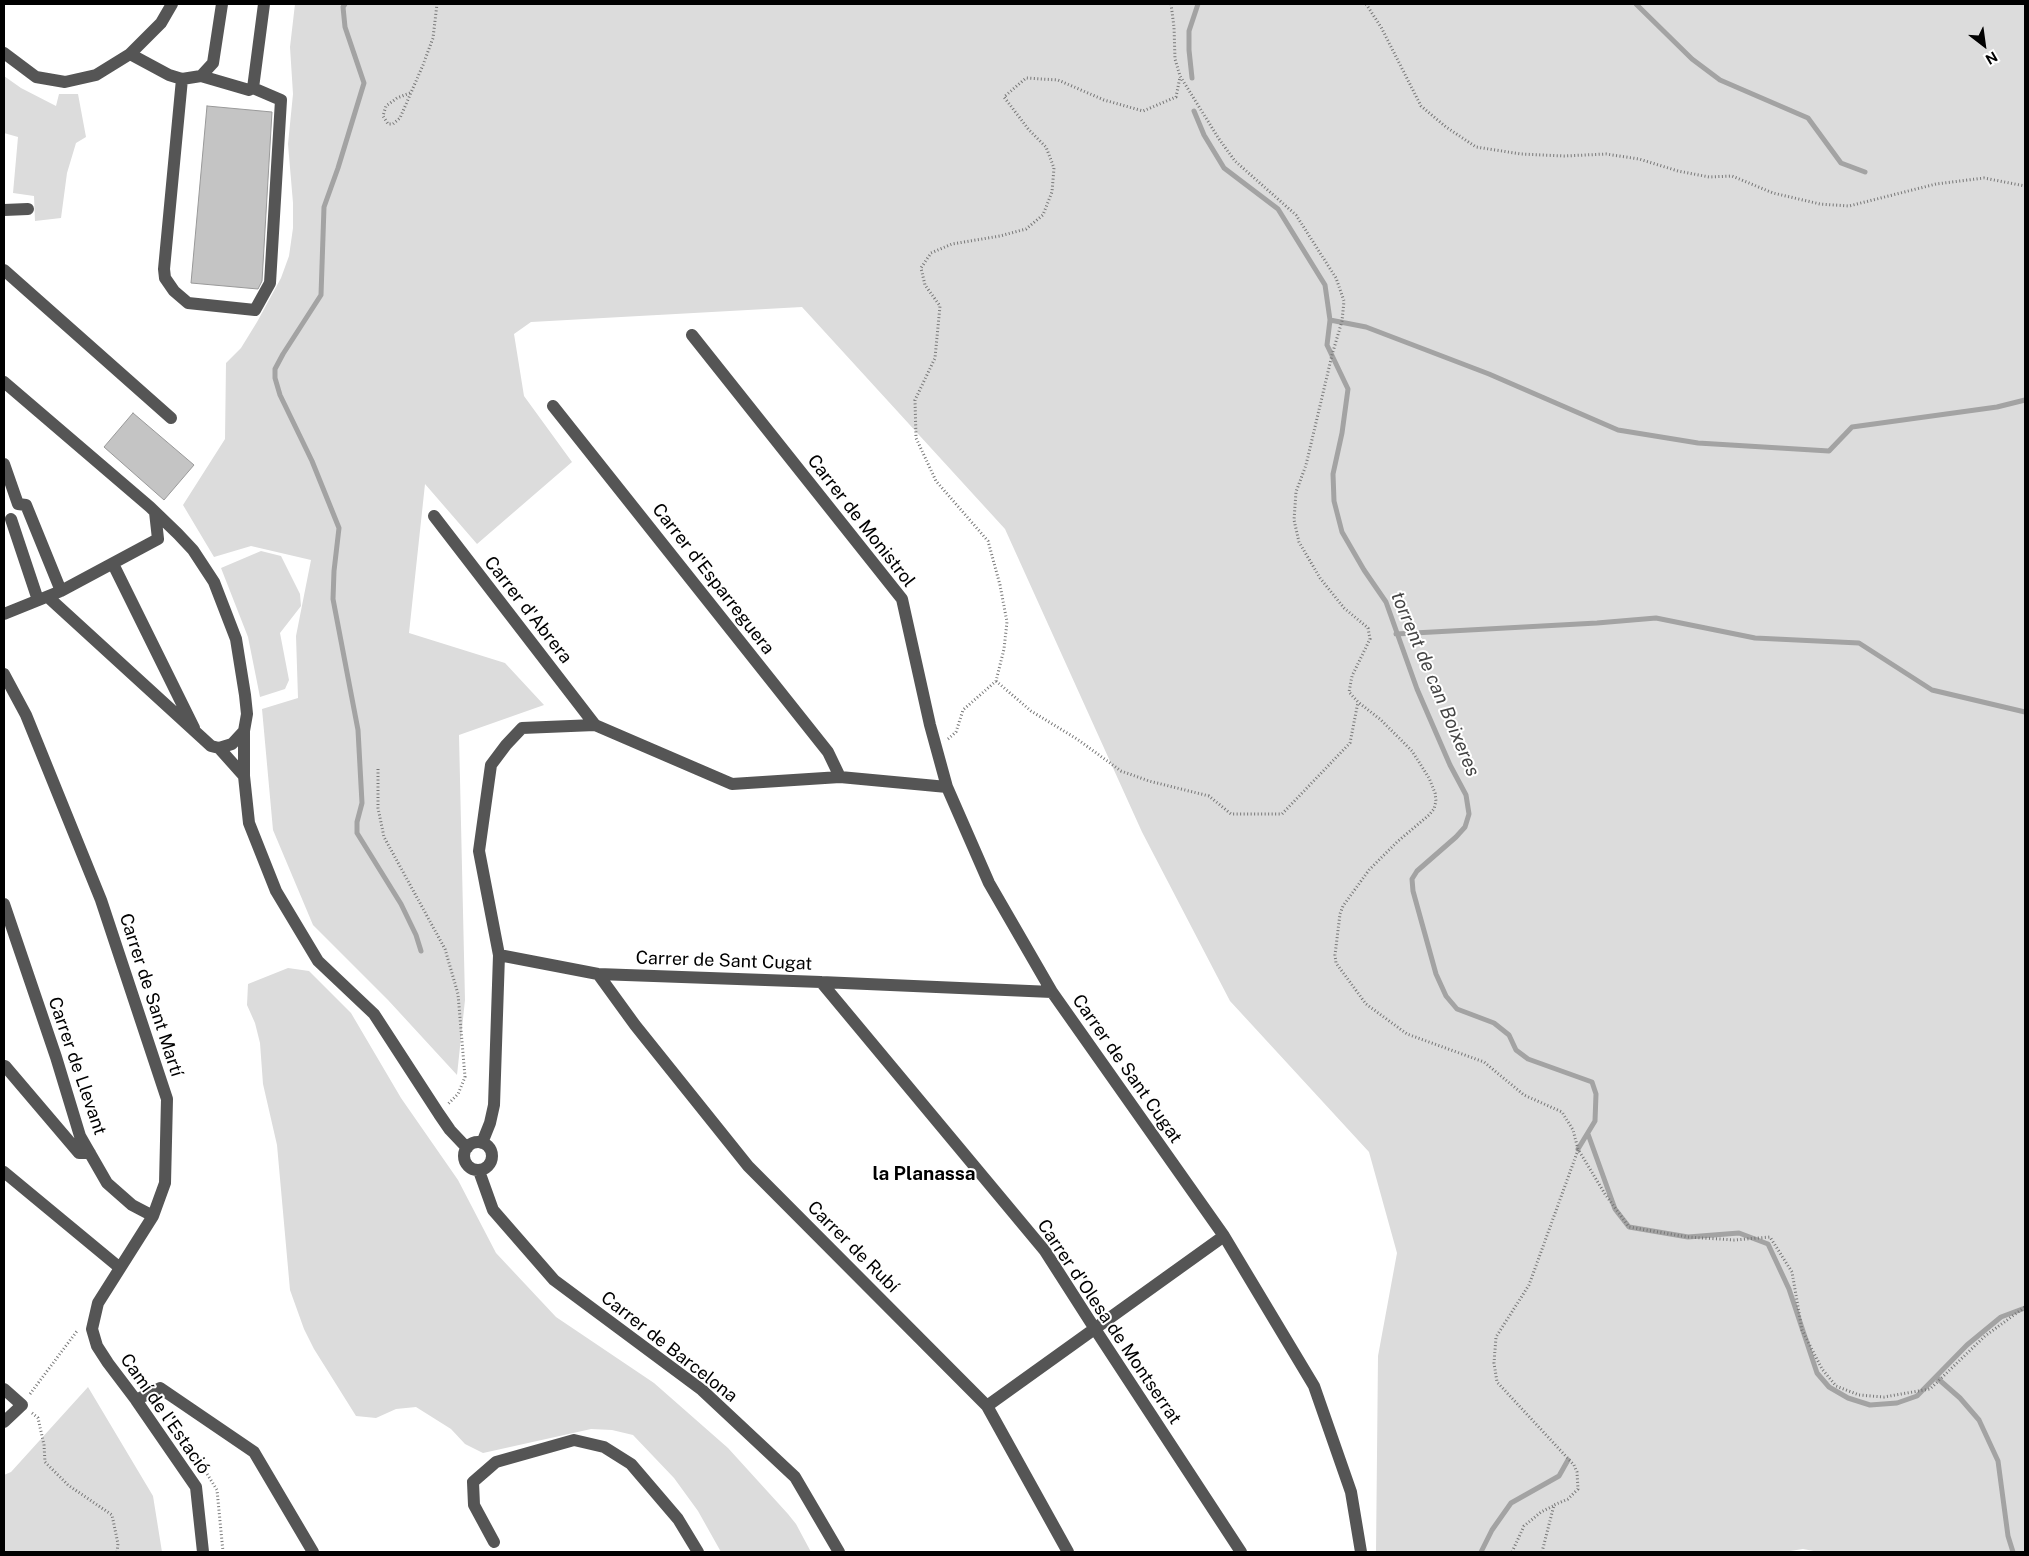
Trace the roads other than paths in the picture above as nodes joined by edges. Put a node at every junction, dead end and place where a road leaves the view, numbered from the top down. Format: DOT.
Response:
graph roads {
  1 [pos="172,4"];
  2 [pos="222,4"];
  3 [pos="264,4"];
  4 [pos="4,53"];
  5 [pos="130,54"];
  6 [pos="201,76"];
  7 [pos="182,79"];
  8 [pos="253,88"];
  9 [pos="28,209"];
  10 [pos="4,210"];
  11 [pos="4,270"];
  12 [pos="692,335"];
  13 [pos="4,382"];
  14 [pos="553,406"];
  15 [pos="171,418"];
  16 [pos="4,464"];
  17 [pos="155,512"];
  18 [pos="434,516"];
  19 [pos="11,519"];
  20 [pos="178,534"];
  21 [pos="158,539"];
  22 [pos="113,564"];
  23 [pos="61,591"];
  24 [pos="43,598"];
  25 [pos="4,614"];
  26 [pos="4,674"];
  27 [pos="595,725"];
  28 [pos="244,731"];
  29 [pos="198,735"];
  30 [pos="219,748"];
  31 [pos="244,776"];
  32 [pos="840,776"];
  33 [pos="947,787"];
  34 [pos="4,904"];
  35 [pos="499,955"];
  36 [pos="598,974"];
  37 [pos="821,982"];
  38 [pos="1052,992"];
  39 [pos="5,1066"];
  40 [pos="482,1143"];
  41 [pos="467,1148"];
  42 [pos="90,1153"];
  43 [pos="479,1170"];
  44 [pos="4,1172"];
  45 [pos="153,1216"];
  46 [pos="1224,1236"];
  47 [pos="120,1268"];
  48 [pos="92,1329"];
  49 [pos="1094,1329"];
  50 [pos="4,1390"];
  51 [pos="136,1400"];
  52 [pos="987,1406"];
  53 [pos="4,1422"];
  54 [pos="494,1542"];
  55 [pos="203,1552"];
  56 [pos="313,1552"];
  57 [pos="698,1552"];
  58 [pos="839,1552"];
  59 [pos="1068,1552"];
  60 [pos="1241,1552"];
  61 [pos="1361,1552"];
  1 -- 5 [label="street"];
  2 -- 6 [label="street"];
  3 -- 8 [label="street"];
  4 -- 5 [label="street"];
  5 -- 7 [label="street"];
  6 -- 7 [label="street"];
  6 -- 8 [label="street"];
  7 -- 8 [label="street"];
  9 -- 10 [label="street"];
  11 -- 15 [label="street"];
  12 -- 33 [label="street, Carrer de Monistrol"];
  13 -- 17 [label="street"];
  14 -- 32 [label="street, Carrer d'Esparreguera"];
  16 -- 23 [label="street"];
  17 -- 20 [label="street"];
  17 -- 21 [label="street"];
  18 -- 27 [label="street, Carrer d'Abrera"];
  19 -- 24 [label="street"];
  20 -- 21 [label="street"];
  20 -- 28 [label="street"];
  21 -- 22 [label="street"];
  22 -- 23 [label="street"];
  22 -- 29 [label="street"];
  23 -- 24 [label="street"];
  24 -- 25 [label="street"];
  24 -- 29 [label="street"];
  26 -- 45 [label="street, Carrer de Sant Martí"];
  27 -- 32 [label="street"];
  27 -- 35 [label="street"];
  28 -- 30 [label="street"];
  28 -- 31 [label="street"];
  29 -- 30 [label="street"];
  30 -- 31 [label="street"];
  31 -- 41 [label="street"];
  32 -- 33 [label="street"];
  33 -- 38 [label="street, Carrer de Monistrol"];
  34 -- 42 [label="street, Carrer de Llevant"];
  35 -- 36 [label="street, Carrer de Sant Cugat"];
  35 -- 40 [label="street"];
  36 -- 37 [label="street, Carrer de Sant Cugat"];
  36 -- 52 [label="street, Carrer de Rubí"];
  37 -- 38 [label="street, Carrer de Sant Cugat"];
  37 -- 49 [label="street, Carrer d'Olesa de Montserrat"];
  38 -- 46 [label="street, Carrer de Sant Cugat"];
  39 -- 42 [label="street"];
  40 -- 41 [label="street"];
  40 -- 43 [label="street"];
  41 -- 43 [label="street"];
  42 -- 45 [label="street, Carrer de Llevant"];
  43 -- 58 [label="street, Carrer de Barcelona"];
  44 -- 47 [label="street"];
  45 -- 47 [label="street, Carrer de Sant Martí"];
  46 -- 49 [label="street"];
  46 -- 61 [label="street, Carrer de Sant Cugat"];
  47 -- 48 [label="street, Carrer de Sant Martí"];
  48 -- 51 [label="street, Camí de l'Estació"];
  49 -- 52 [label="street"];
  49 -- 60 [label="street, Carrer d'Olesa de Montserrat"];
  50 -- 53 [label="street"];
  51 -- 55 [label="street, Camí de l'Estació"];
  51 -- 56 [label="street"];
  52 -- 59 [label="street, Carrer de Rubí"];
  54 -- 57 [label="street"];
}
